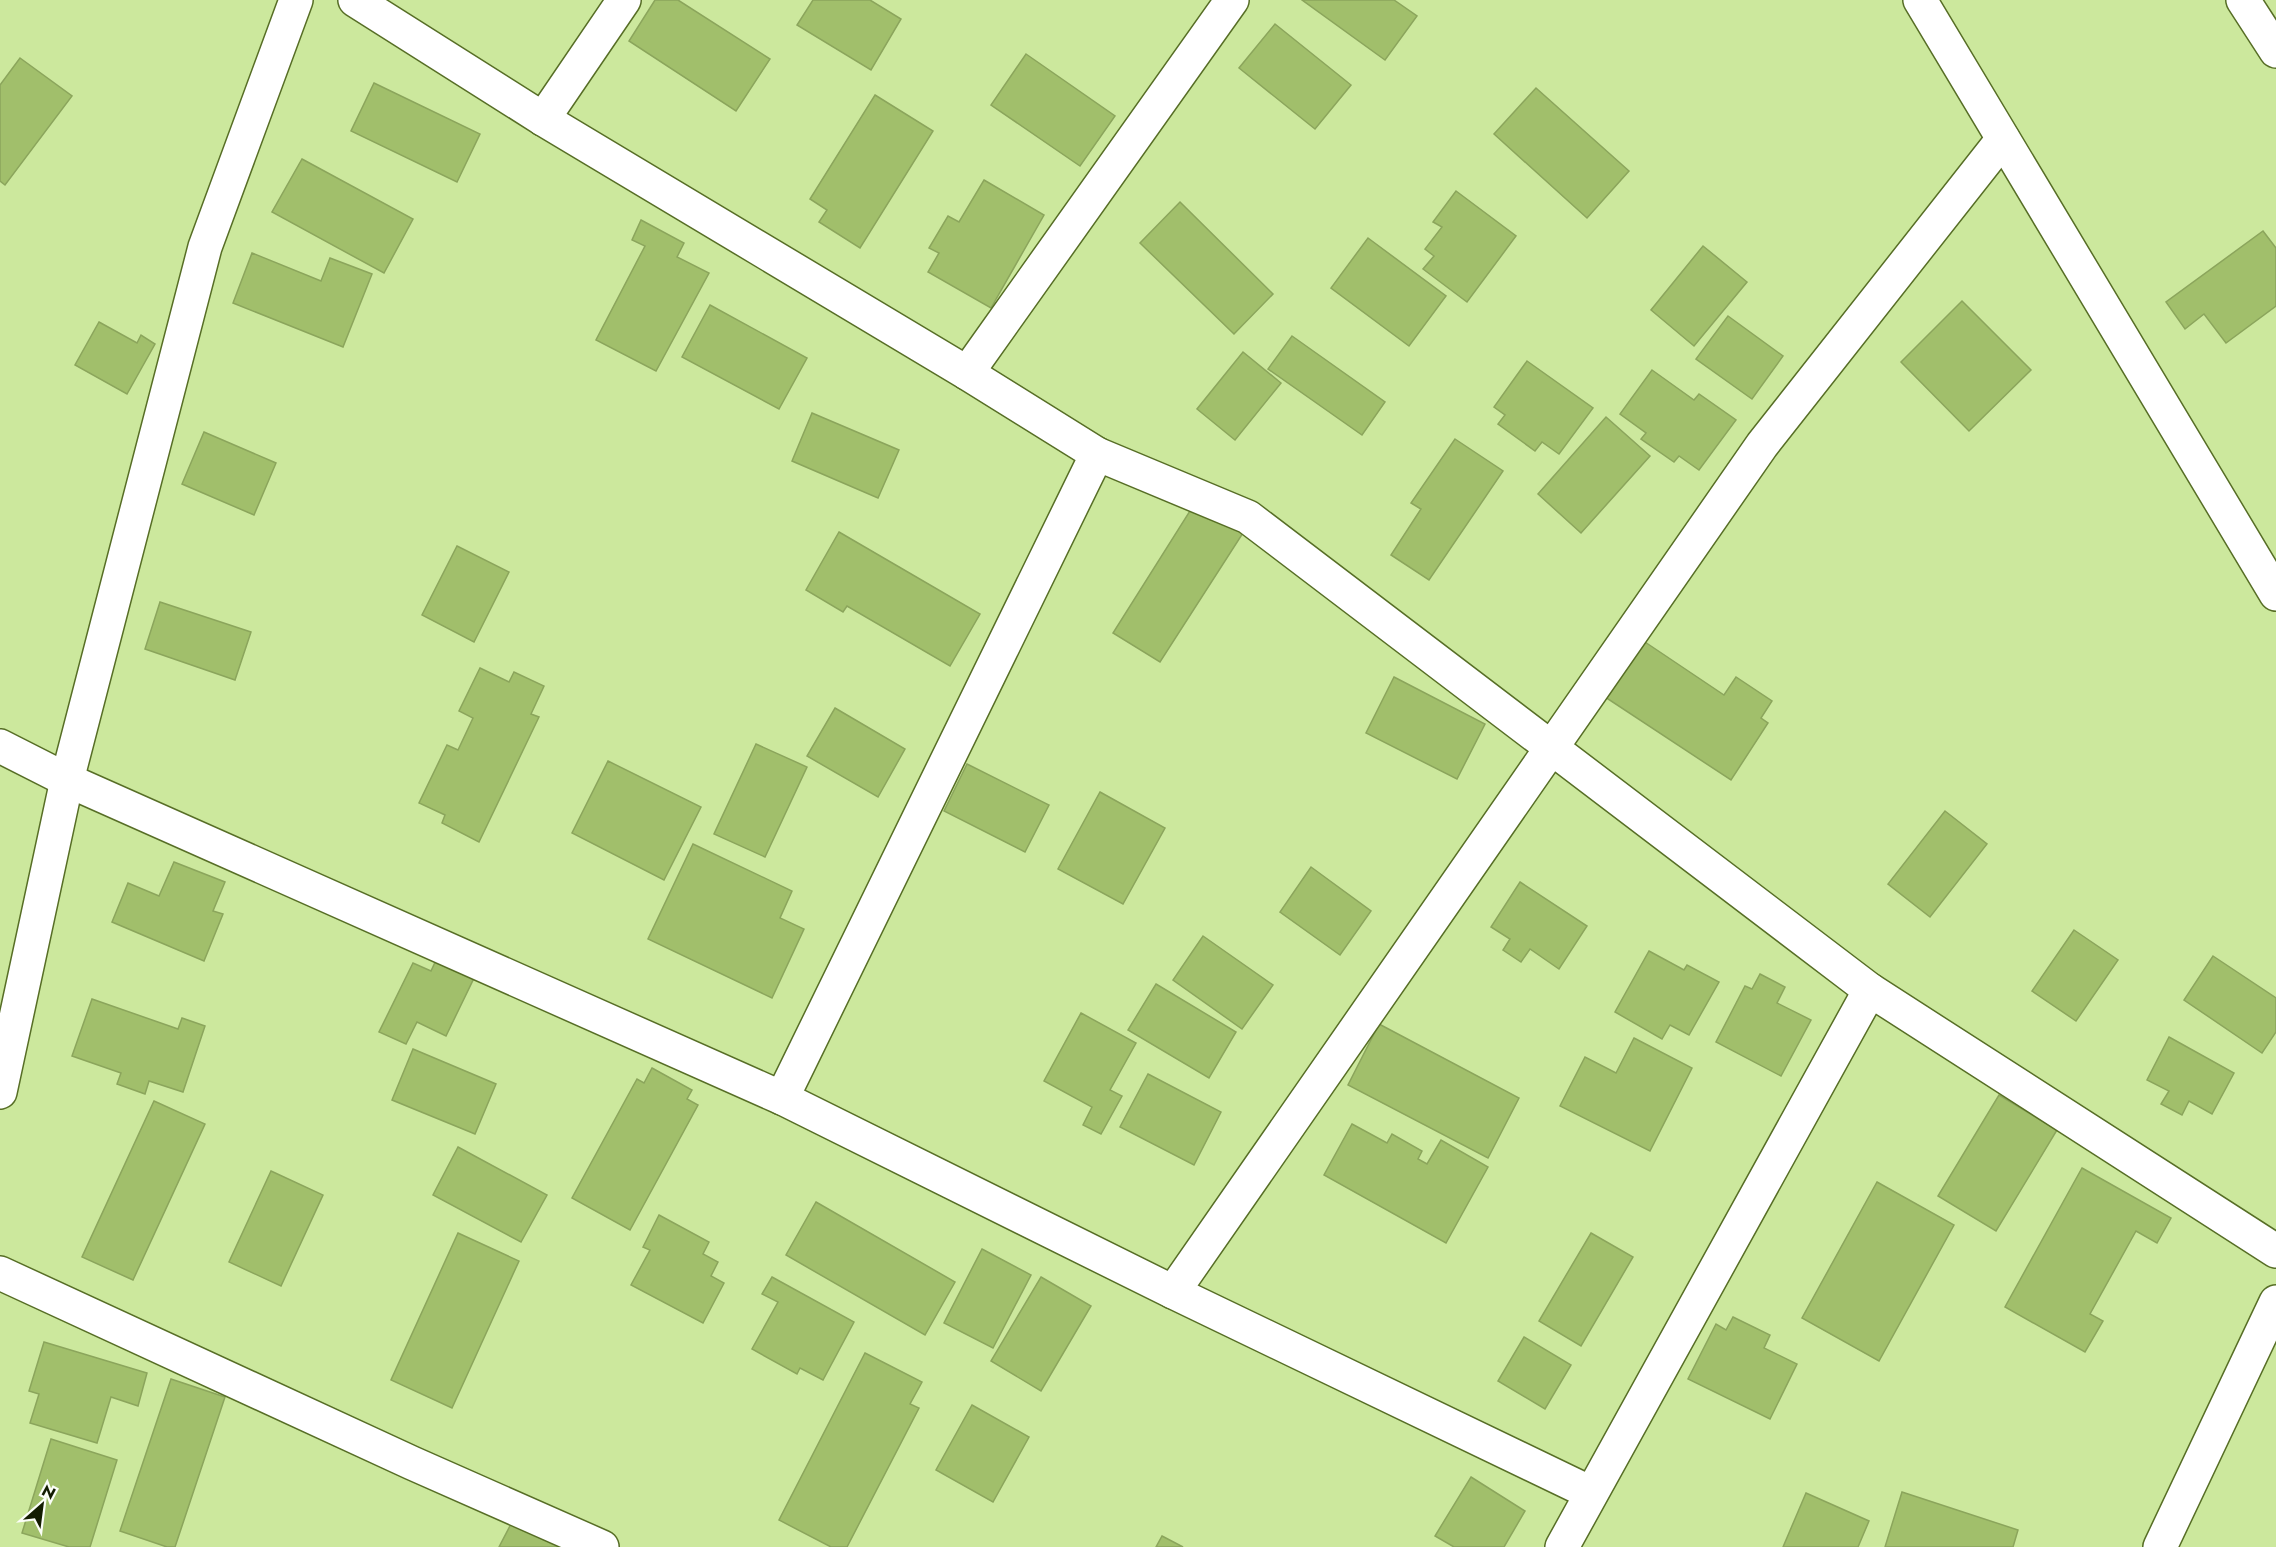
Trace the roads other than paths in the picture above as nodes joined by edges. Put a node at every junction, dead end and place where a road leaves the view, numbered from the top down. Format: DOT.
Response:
graph roads {
  1 [pos="296,0"];
  2 [pos="355,0"];
  3 [pos="624,0"];
  4 [pos="1232,0"];
  5 [pos="1920,0"];
  6 [pos="2243,0"];
  7 [pos="2276,51"];
  8 [pos="543,119"];
  9 [pos="2003,139"];
  10 [pos="967,374"];
  11 [pos="1097,454"];
  12 [pos="2276,594"];
  13 [pos="0,746"];
  14 [pos="1551,749"];
  15 [pos="67,780"];
  16 [pos="1870,990"];
  17 [pos="0,1092"];
  18 [pos="782,1098"];
  19 [pos="2276,1251"];
  20 [pos="0,1273"];
  21 [pos="1173,1292"];
  22 [pos="2276,1302"];
  23 [pos="1591,1493"];
  24 [pos="602,1547"];
  25 [pos="1562,1547"];
  26 [pos="2160,1547"];
  1 -- 15 [label="street"];
  2 -- 8 [label="street"];
  3 -- 8 [label="street"];
  4 -- 10 [label="street"];
  5 -- 9 [label="street"];
  6 -- 7 [label="street"];
  8 -- 10 [label="street"];
  9 -- 12 [label="street"];
  9 -- 14 [label="street"];
  10 -- 11 [label="street"];
  11 -- 14 [label="street"];
  11 -- 18 [label="street"];
  13 -- 15 [label="street"];
  14 -- 16 [label="street"];
  14 -- 21 [label="street"];
  15 -- 17 [label="street"];
  15 -- 18 [label="street"];
  16 -- 19 [label="street"];
  16 -- 23 [label="street"];
  18 -- 21 [label="street"];
  20 -- 24 [label="street"];
  21 -- 23 [label="street"];
  22 -- 26 [label="street"];
  23 -- 25 [label="street"];
}
